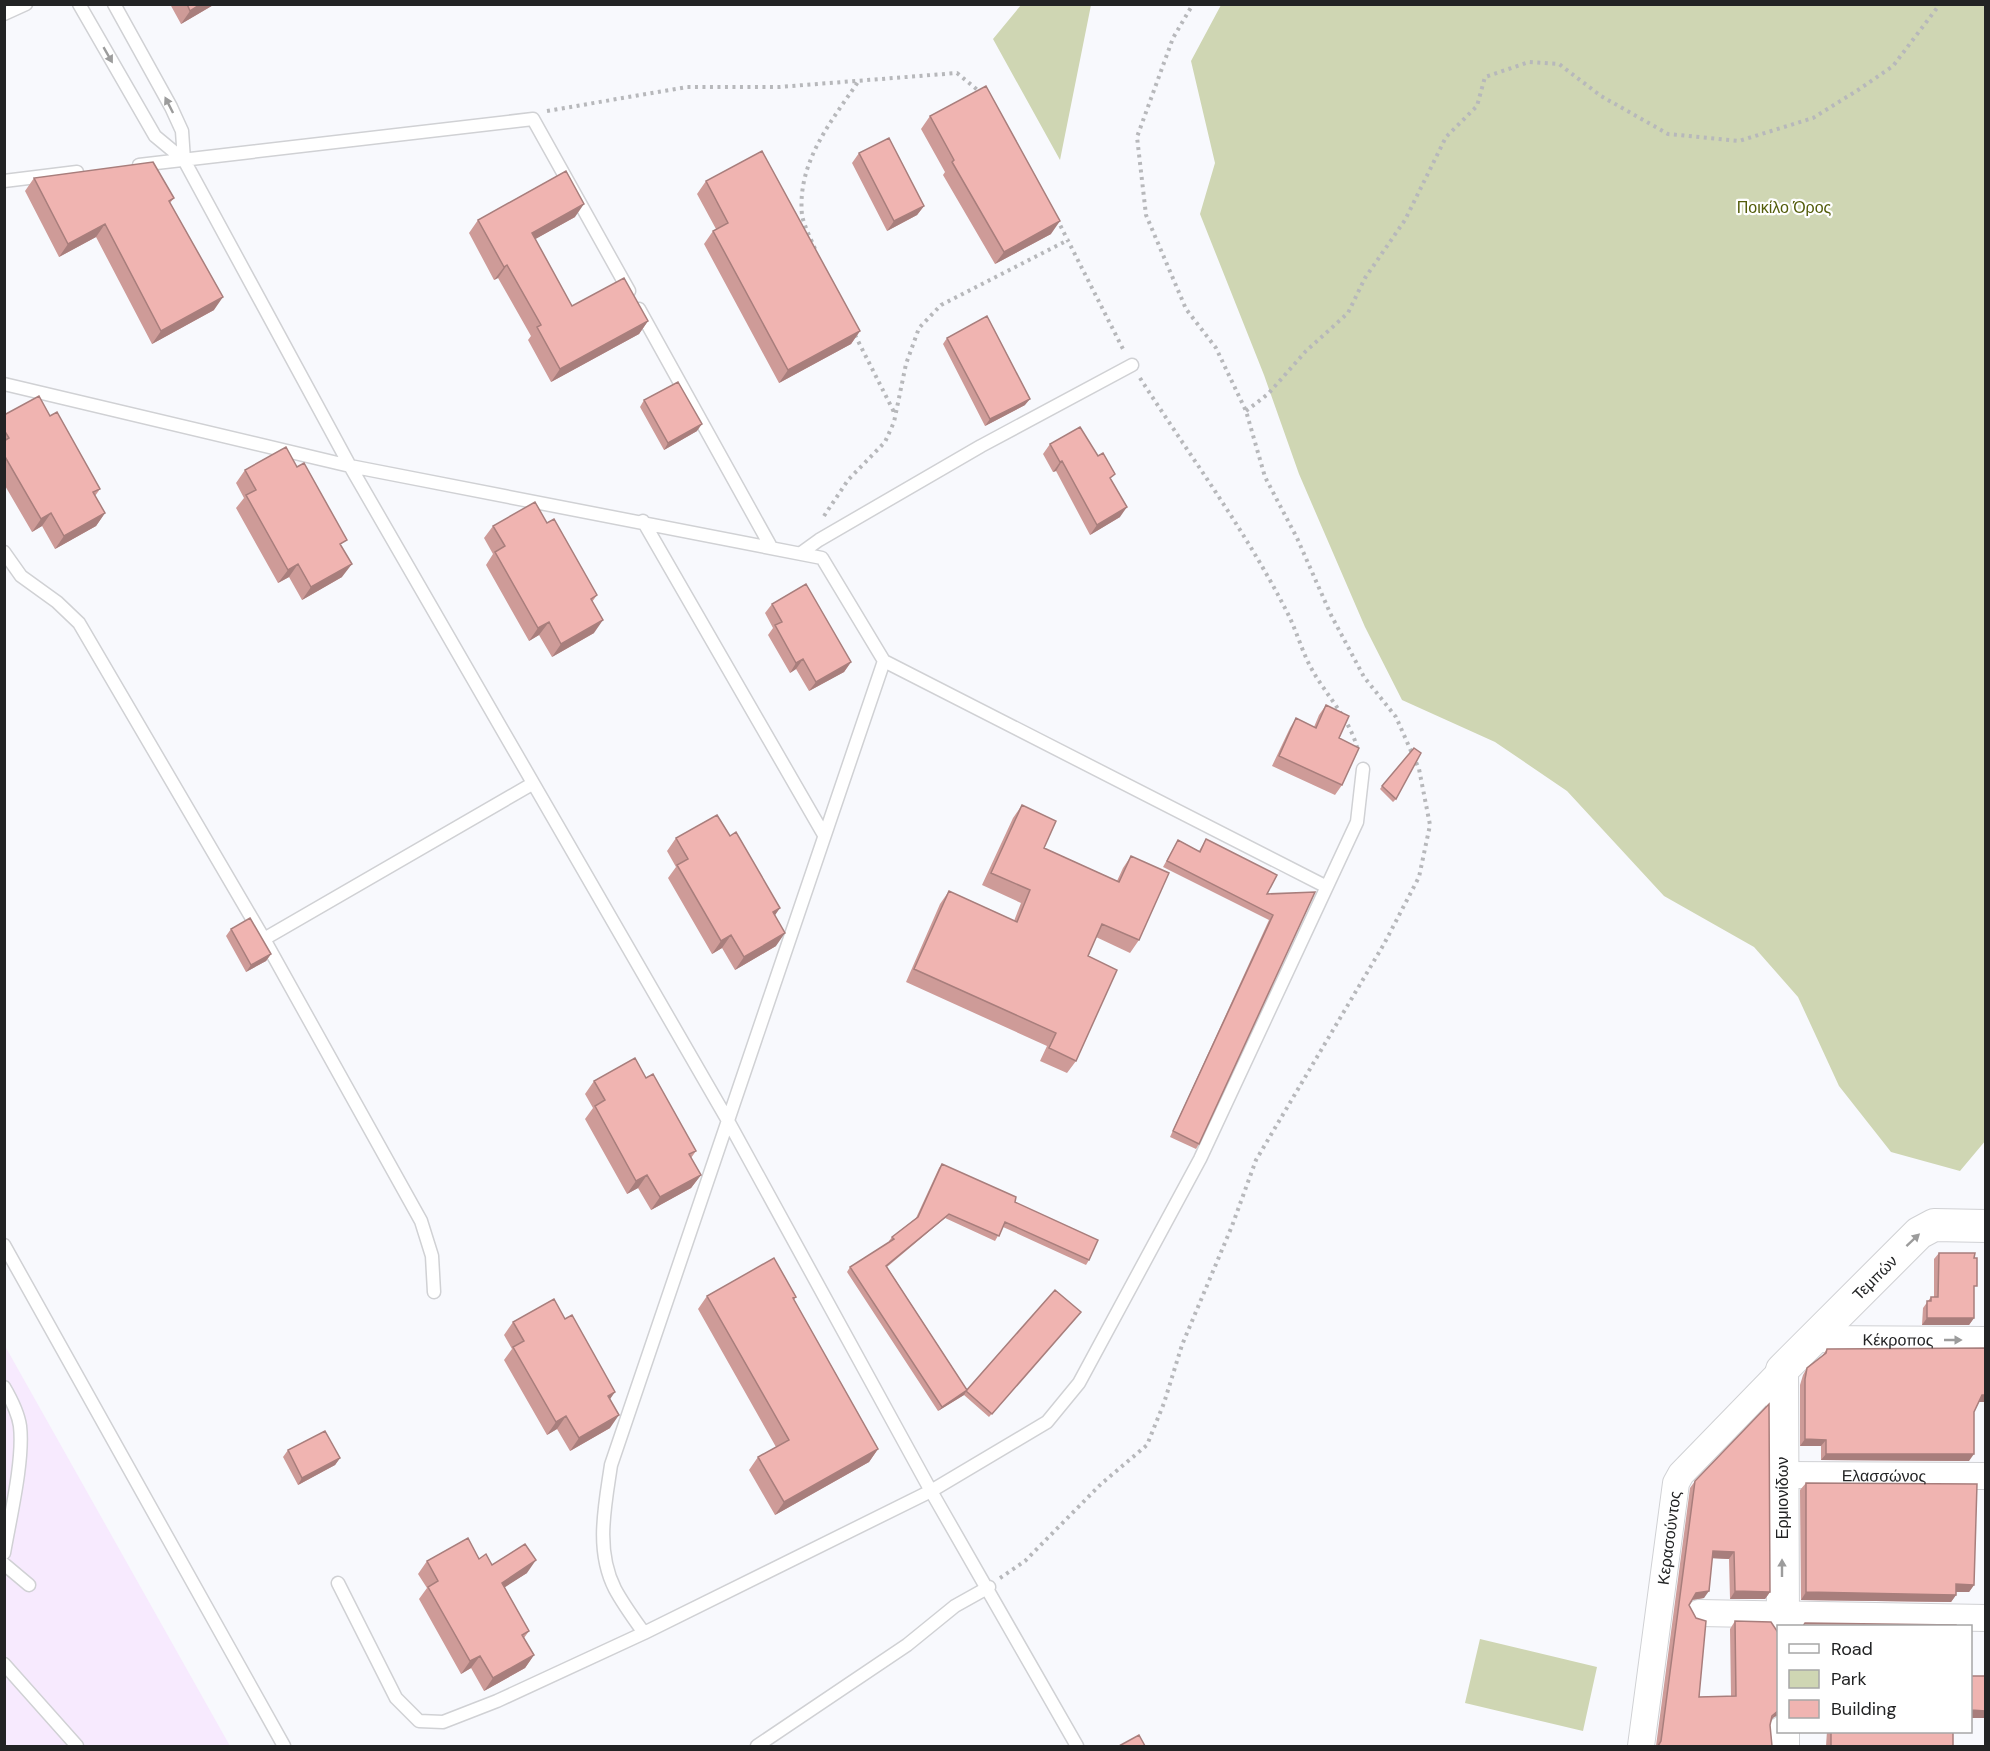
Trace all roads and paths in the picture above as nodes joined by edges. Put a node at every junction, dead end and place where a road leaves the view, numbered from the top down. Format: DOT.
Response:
graph roads {
  1 [pos="26,4"];
  2 [pos="79,4"];
  3 [pos="114,4"];
  4 [pos="1193,4"];
  5 [pos="1941,4"];
  6 [pos="4,14"];
  7 [pos="858,81"];
  8 [pos="988,99"];
  9 [pos="533,119"];
  10 [pos="184,160"];
  11 [pos="128,167"];
  12 [pos="94,171"];
  13 [pos="4,181"];
  14 [pos="1051,209"];
  15 [pos="1068,240"];
  16 [pos="816,254"];
  17 [pos="850,324"];
  18 [pos="1132,365"];
  19 [pos="4,384"];
  20 [pos="896,415"];
  21 [pos="350,466"];
  22 [pos="643,521"];
  23 [pos="819,540"];
  24 [pos="771,547"];
  25 [pos="4,552"];
  26 [pos="801,553"];
  27 [pos="884,661"];
  28 [pos="1363,769"];
  29 [pos="532,784"];
  30 [pos="824,835"];
  31 [pos="1325,886"];
  32 [pos="264,939"];
  33 [pos="727,1119"];
  34 [pos="1986,1226"];
  35 [pos="4,1245"];
  36 [pos="434,1292"];
  37 [pos="1811,1339"];
  38 [pos="1986,1340"];
  39 [pos="1782,1371"];
  40 [pos="4,1387"];
  41 [pos="1782,1475"];
  42 [pos="1986,1476"];
  43 [pos="931,1491"];
  44 [pos="4,1553"];
  45 [pos="4,1564"];
  46 [pos="338,1583"];
  47 [pos="29,1585"];
  48 [pos="989,1587"];
  49 [pos="1699,1613"];
  50 [pos="1986,1618"];
  51 [pos="1783,1620"];
  52 [pos="644,1633"];
  53 [pos="4,1664"];
  54 [pos="77,1746"];
  55 [pos="284,1746"];
  56 [pos="756,1746"];
  57 [pos="1077,1746"];
  58 [pos="1641,1746"];
  1 -- 6 [label="lane"];
  2 -- 10 [label="lane, one-way"];
  10 -- 3 [label="lane, one-way"];
  4 -- 5 [label="path"];
  7 -- 8 [label="path"];
  7 -- 9 [label="path"];
  7 -- 16 [label="path"];
  9 -- 10 [label="lane"];
  9 -- 24 [label="lane"];
  10 -- 11 [label="lane"];
  10 -- 21 [label="lane"];
  12 -- 13 [label="lane"];
  14 -- 15 [label="path"];
  15 -- 18 [label="path"];
  15 -- 20 [label="path"];
  17 -- 20 [label="path"];
  18 -- 23 [label="lane"];
  18 -- 28 [label="path"];
  19 -- 21 [label="lane"];
  20 -- 23 [label="path"];
  21 -- 22 [label="lane"];
  21 -- 29 [label="lane"];
  22 -- 24 [label="lane"];
  22 -- 30 [label="lane"];
  23 -- 26 [label="lane"];
  24 -- 26 [label="lane"];
  25 -- 32 [label="lane"];
  26 -- 27 [label="lane"];
  27 -- 30 [label="lane"];
  27 -- 31 [label="lane"];
  28 -- 31 [label="lane"];
  29 -- 32 [label="lane"];
  29 -- 33 [label="lane"];
  30 -- 33 [label="lane"];
  31 -- 43 [label="lane"];
  32 -- 36 [label="lane"];
  33 -- 43 [label="lane"];
  33 -- 52 [label="lane"];
  37 -- 34 [label="street, Τεμπών, one-way"];
  35 -- 55 [label="lane"];
  37 -- 38 [label="street, Κέκροπος, one-way"];
  37 -- 39 [label="street, Τεμπών"];
  39 -- 41 [label="street, Ερμιονίδων"];
  39 -- 58 [label="street, Κερασούντος"];
  40 -- 44 [label="lane"];
  41 -- 42 [label="street, Ελασσώνος"];
  51 -- 41 [label="street, Ερμιονίδων, one-way"];
  43 -- 48 [label="lane"];
  43 -- 52 [label="lane"];
  45 -- 47 [label="lane"];
  46 -- 52 [label="lane"];
  48 -- 56 [label="lane"];
  48 -- 57 [label="lane"];
  49 -- 51 [label="street"];
  50 -- 51 [label="street"];
  53 -- 54 [label="lane"];
}
